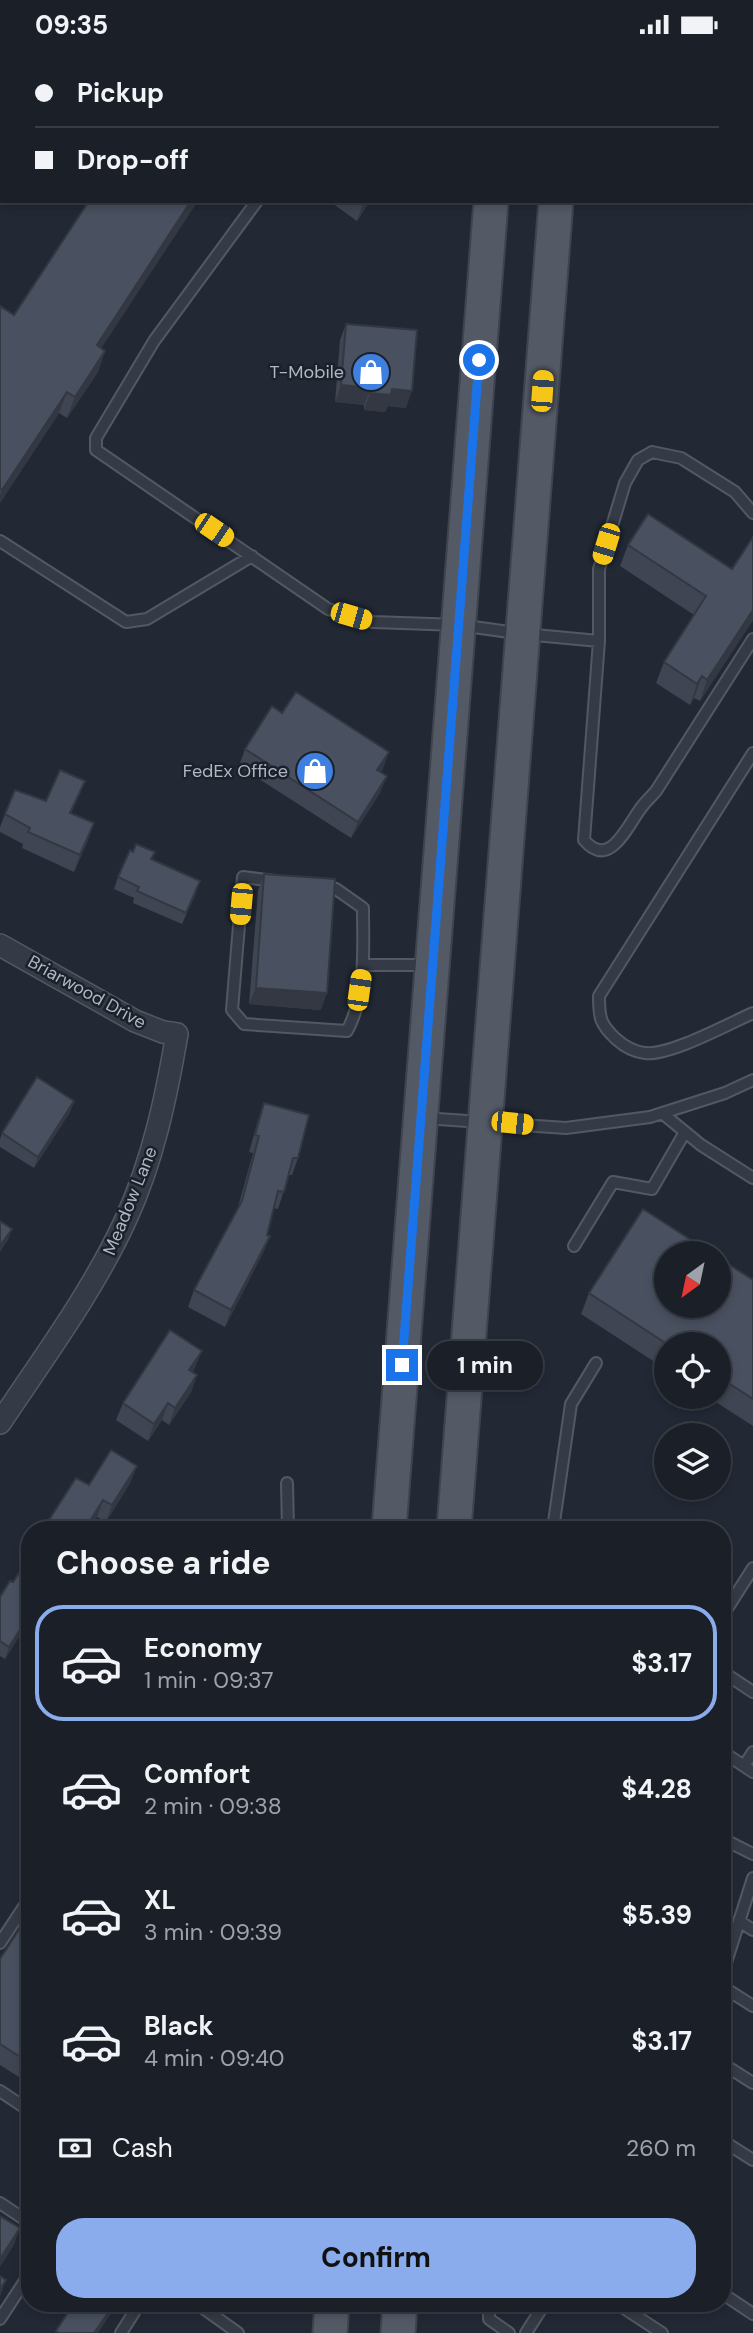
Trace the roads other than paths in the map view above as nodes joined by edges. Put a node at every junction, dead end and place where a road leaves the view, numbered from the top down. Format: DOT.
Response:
graph roads {
  1 [pos="256,203"];
  2 [pos="491,203"];
  3 [pos="556,203"];
  4 [pos="753,513"];
  5 [pos="0,541"];
  6 [pos="252,556"];
  7 [pos="459,625"];
  8 [pos="524,634"];
  9 [pos="753,639"];
  10 [pos="599,641"];
  11 [pos="753,753"];
  12 [pos="0,945"];
  13 [pos="363,965"];
  14 [pos="433,965"];
  15 [pos="753,1013"];
  16 [pos="177,1034"];
  17 [pos="751,1083"];
  18 [pos="662,1113"];
  19 [pos="421,1117"];
  20 [pos="486,1121"];
  21 [pos="685,1132"];
  22 [pos="753,1178"];
  23 [pos="573,1246"];
  24 [pos="596,1363"];
  25 [pos="0,1423"];
  26 [pos="287,1483"];
  27 [pos="288,1521"];
  28 [pos="390,1521"];
  29 [pos="455,1521"];
  30 [pos="554,1521"];
  31 [pos="753,1569"];
  32 [pos="731,1603"];
  33 [pos="731,1677"];
  34 [pos="753,1692"];
  35 [pos="753,1752"];
  36 [pos="731,1757"];
  37 [pos="749,1769"];
  38 [pos="731,1843"];
  39 [pos="753,1854"];
  40 [pos="753,1878"];
  41 [pos="21,1913"];
  42 [pos="739,1921"];
  43 [pos="753,1930"];
  44 [pos="0,1943"];
  45 [pos="731,1946"];
  46 [pos="731,1992"];
  47 [pos="753,2006"];
  48 [pos="731,2069"];
  49 [pos="753,2083"];
  50 [pos="0,2091"];
  51 [pos="21,2105"];
  52 [pos="731,2146"];
  53 [pos="753,2161"];
  54 [pos="0,2203"];
  55 [pos="21,2217"];
  56 [pos="21,2287"];
  57 [pos="731,2299"];
  58 [pos="134,2312"];
  59 [pos="209,2312"];
  60 [pos="331,2312"];
  61 [pos="399,2312"];
  62 [pos="489,2312"];
  63 [pos="540,2312"];
  64 [pos="630,2312"];
  65 [pos="753,2314"];
  66 [pos="0,2319"];
  67 [pos="121,2333"];
  68 [pos="238,2333"];
  69 [pos="330,2333"];
  70 [pos="398,2333"];
  71 [pos="509,2333"];
  72 [pos="527,2333"];
  73 [pos="662,2333"];
  1 -- 6 [label="lane"];
  2 -- 7 [label="main road"];
  3 -- 8 [label="main road"];
  4 -- 10 [label="lane"];
  5 -- 6 [label="lane"];
  6 -- 7 [label="lane"];
  7 -- 8 [label="lane"];
  7 -- 14 [label="main road"];
  8 -- 10 [label="lane"];
  8 -- 20 [label="main road"];
  9 -- 10 [label="lane"];
  11 -- 15 [label="lane"];
  12 -- 16 [label="street, Briarwood Drive"];
  13 -- 13 [label="lane"];
  13 -- 14 [label="lane"];
  14 -- 19 [label="main road"];
  16 -- 25 [label="street, Meadow Lane"];
  17 -- 18 [label="lane"];
  18 -- 20 [label="lane"];
  18 -- 21 [label="lane"];
  19 -- 20 [label="lane"];
  19 -- 28 [label="main road"];
  20 -- 29 [label="main road"];
  21 -- 22 [label="lane"];
  21 -- 23 [label="lane"];
  24 -- 30 [label="lane"];
  26 -- 27 [label="lane"];
  31 -- 32 [label="lane"];
  33 -- 34 [label="lane"];
  35 -- 37 [label="lane"];
  36 -- 37 [label="lane"];
  38 -- 39 [label="lane"];
  40 -- 42 [label="lane"];
  41 -- 44 [label="lane"];
  42 -- 43 [label="lane"];
  42 -- 45 [label="lane"];
  46 -- 47 [label="lane"];
  48 -- 49 [label="lane"];
  50 -- 51 [label="lane"];
  52 -- 53 [label="lane"];
  54 -- 55 [label="lane"];
  56 -- 66 [label="lane"];
  57 -- 65 [label="lane"];
  58 -- 67 [label="lane"];
  59 -- 68 [label="lane"];
  60 -- 69 [label="main road"];
  61 -- 70 [label="main road"];
  62 -- 71 [label="lane"];
  63 -- 72 [label="lane"];
  64 -- 73 [label="lane"];
}
